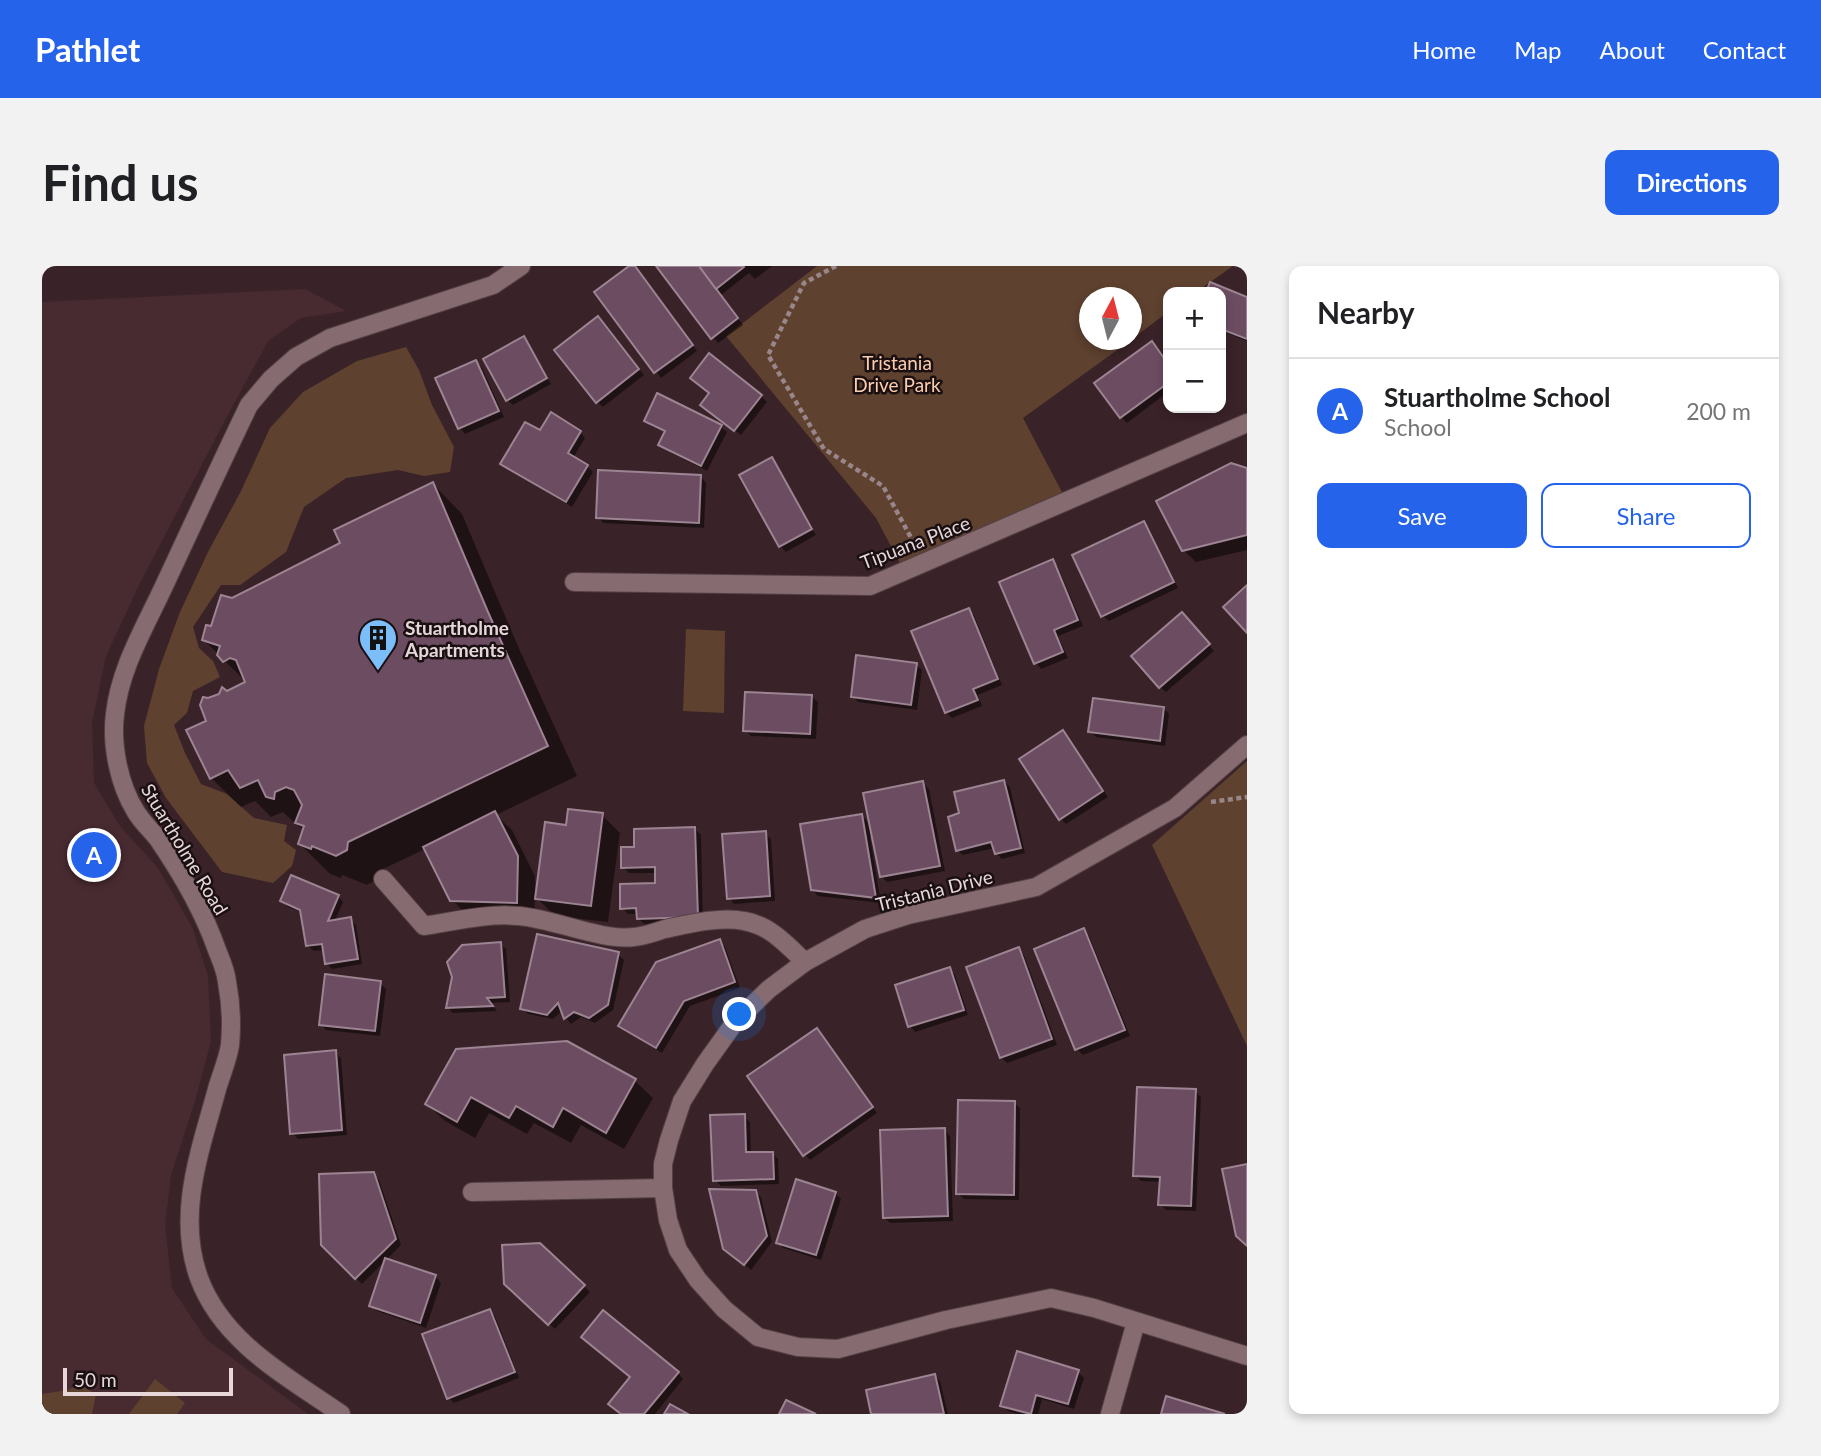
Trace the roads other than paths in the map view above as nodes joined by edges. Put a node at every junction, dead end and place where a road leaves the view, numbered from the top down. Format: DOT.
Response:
graph roads {
  1 [pos="521,266"];
  2 [pos="1247,423"];
  3 [pos="574,582"];
  4 [pos="1247,745"];
  5 [pos="383,879"];
  6 [pos="805,962"];
  7 [pos="663,1188"];
  8 [pos="472,1192"];
  9 [pos="1136,1322"];
  10 [pos="1247,1356"];
  11 [pos="341,1414"];
  12 [pos="1110,1414"];
  1 -- 11 [label="street, Stuartholme Road"];
  2 -- 3 [label="street, Tipuana Place"];
  4 -- 6 [label="street, Tristania Drive"];
  5 -- 6 [label="street"];
  6 -- 7 [label="street, Tristania Drive"];
  7 -- 8 [label="street"];
  7 -- 9 [label="street, Tristania Drive"];
  9 -- 10 [label="street, Tristania Drive"];
  9 -- 12 [label="street"];
}
